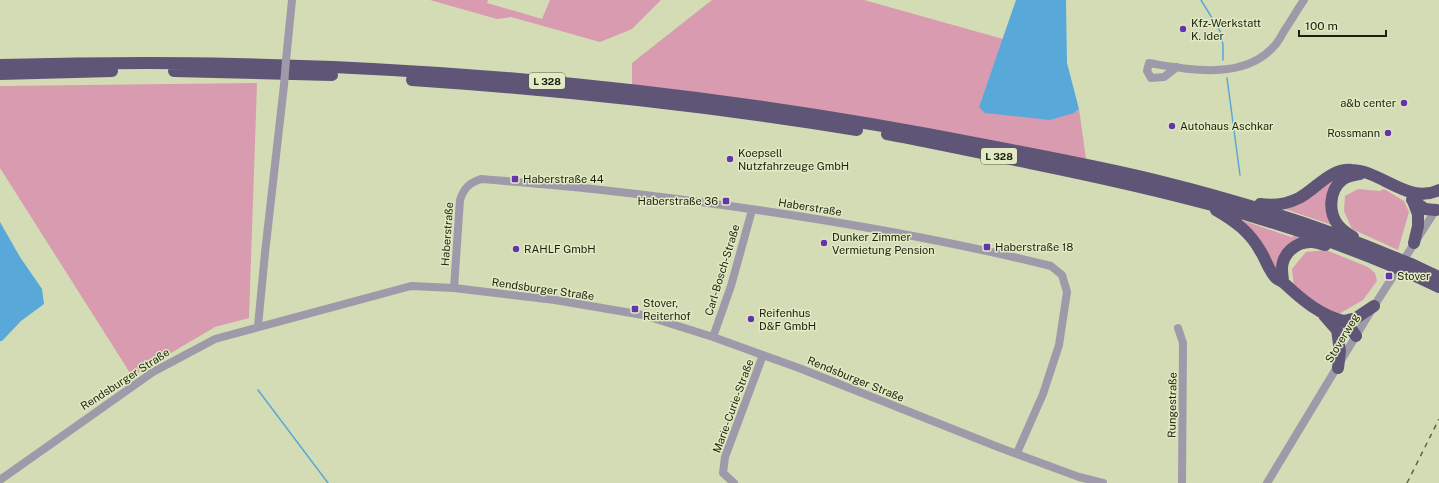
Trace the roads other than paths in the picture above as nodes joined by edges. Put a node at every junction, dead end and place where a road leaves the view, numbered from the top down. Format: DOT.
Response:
graph roads {
  1 [pos="292,0"];
  2 [pos="1304,0"];
  3 [pos="0,65"];
  4 [pos="1177,67"];
  5 [pos="0,74"];
  6 [pos="1365,172"];
  7 [pos="1439,190"];
  8 [pos="1219,197"];
  9 [pos="1416,198"];
  10 [pos="1203,202"];
  11 [pos="1437,208"];
  12 [pos="752,210"];
  13 [pos="1414,243"];
  14 [pos="1364,249"];
  15 [pos="1409,268"];
  16 [pos="1439,277"];
  17 [pos="1283,282"];
  18 [pos="1439,287"];
  19 [pos="454,288"];
  20 [pos="1374,306"];
  21 [pos="1341,325"];
  22 [pos="258,326"];
  23 [pos="1178,328"];
  24 [pos="1356,336"];
  25 [pos="713,337"];
  26 [pos="763,355"];
  27 [pos="1338,368"];
  28 [pos="1017,453"];
  29 [pos="0,480"];
  30 [pos="734,483"];
  31 [pos="1103,483"];
  32 [pos="1182,483"];
  33 [pos="1267,483"];
  1 -- 22 [label="street, bridge"];
  2 -- 4 [label="street"];
  3 -- 8 [label="highway, L 328"];
  5 -- 10 [label="highway, L 328"];
  6 -- 8 [label="highway"];
  6 -- 9 [label="highway"];
  6 -- 14 [label="highway"];
  7 -- 9 [label="highway"];
  8 -- 14 [label="highway, L 328"];
  9 -- 11 [label="highway"];
  9 -- 13 [label="highway"];
  10 -- 14 [label="highway, L 328"];
  10 -- 17 [label="highway"];
  11 -- 13 [label="street, Stoverweg"];
  12 -- 19 [label="street, Haberstraße"];
  12 -- 25 [label="street, Carl-Bosch-Straße"];
  12 -- 28 [label="street, Haberstraße"];
  13 -- 20 [label="street, Stoverweg"];
  14 -- 15 [label="highway, L 328, bridge"];
  14 -- 17 [label="highway"];
  15 -- 16 [label="highway, L 328"];
  15 -- 18 [label="highway, L 328"];
  17 -- 21 [label="highway"];
  19 -- 22 [label="street, Rendsburger Straße"];
  19 -- 25 [label="street, Rendsburger Straße"];
  20 -- 21 [label="highway"];
  20 -- 24 [label="street, Stoverweg"];
  21 -- 24 [label="highway"];
  21 -- 27 [label="highway"];
  22 -- 29 [label="street, Rendsburger Straße"];
  23 -- 32 [label="street, Rungestraße"];
  24 -- 27 [label="street, Stoverweg"];
  25 -- 26 [label="street, Rendsburger Straße"];
  26 -- 28 [label="street, Rendsburger Straße"];
  26 -- 30 [label="street, Marie-Curie-Straße"];
  27 -- 33 [label="street, Stoverweg"];
  28 -- 31 [label="street, Rendsburger Straße"];
}
